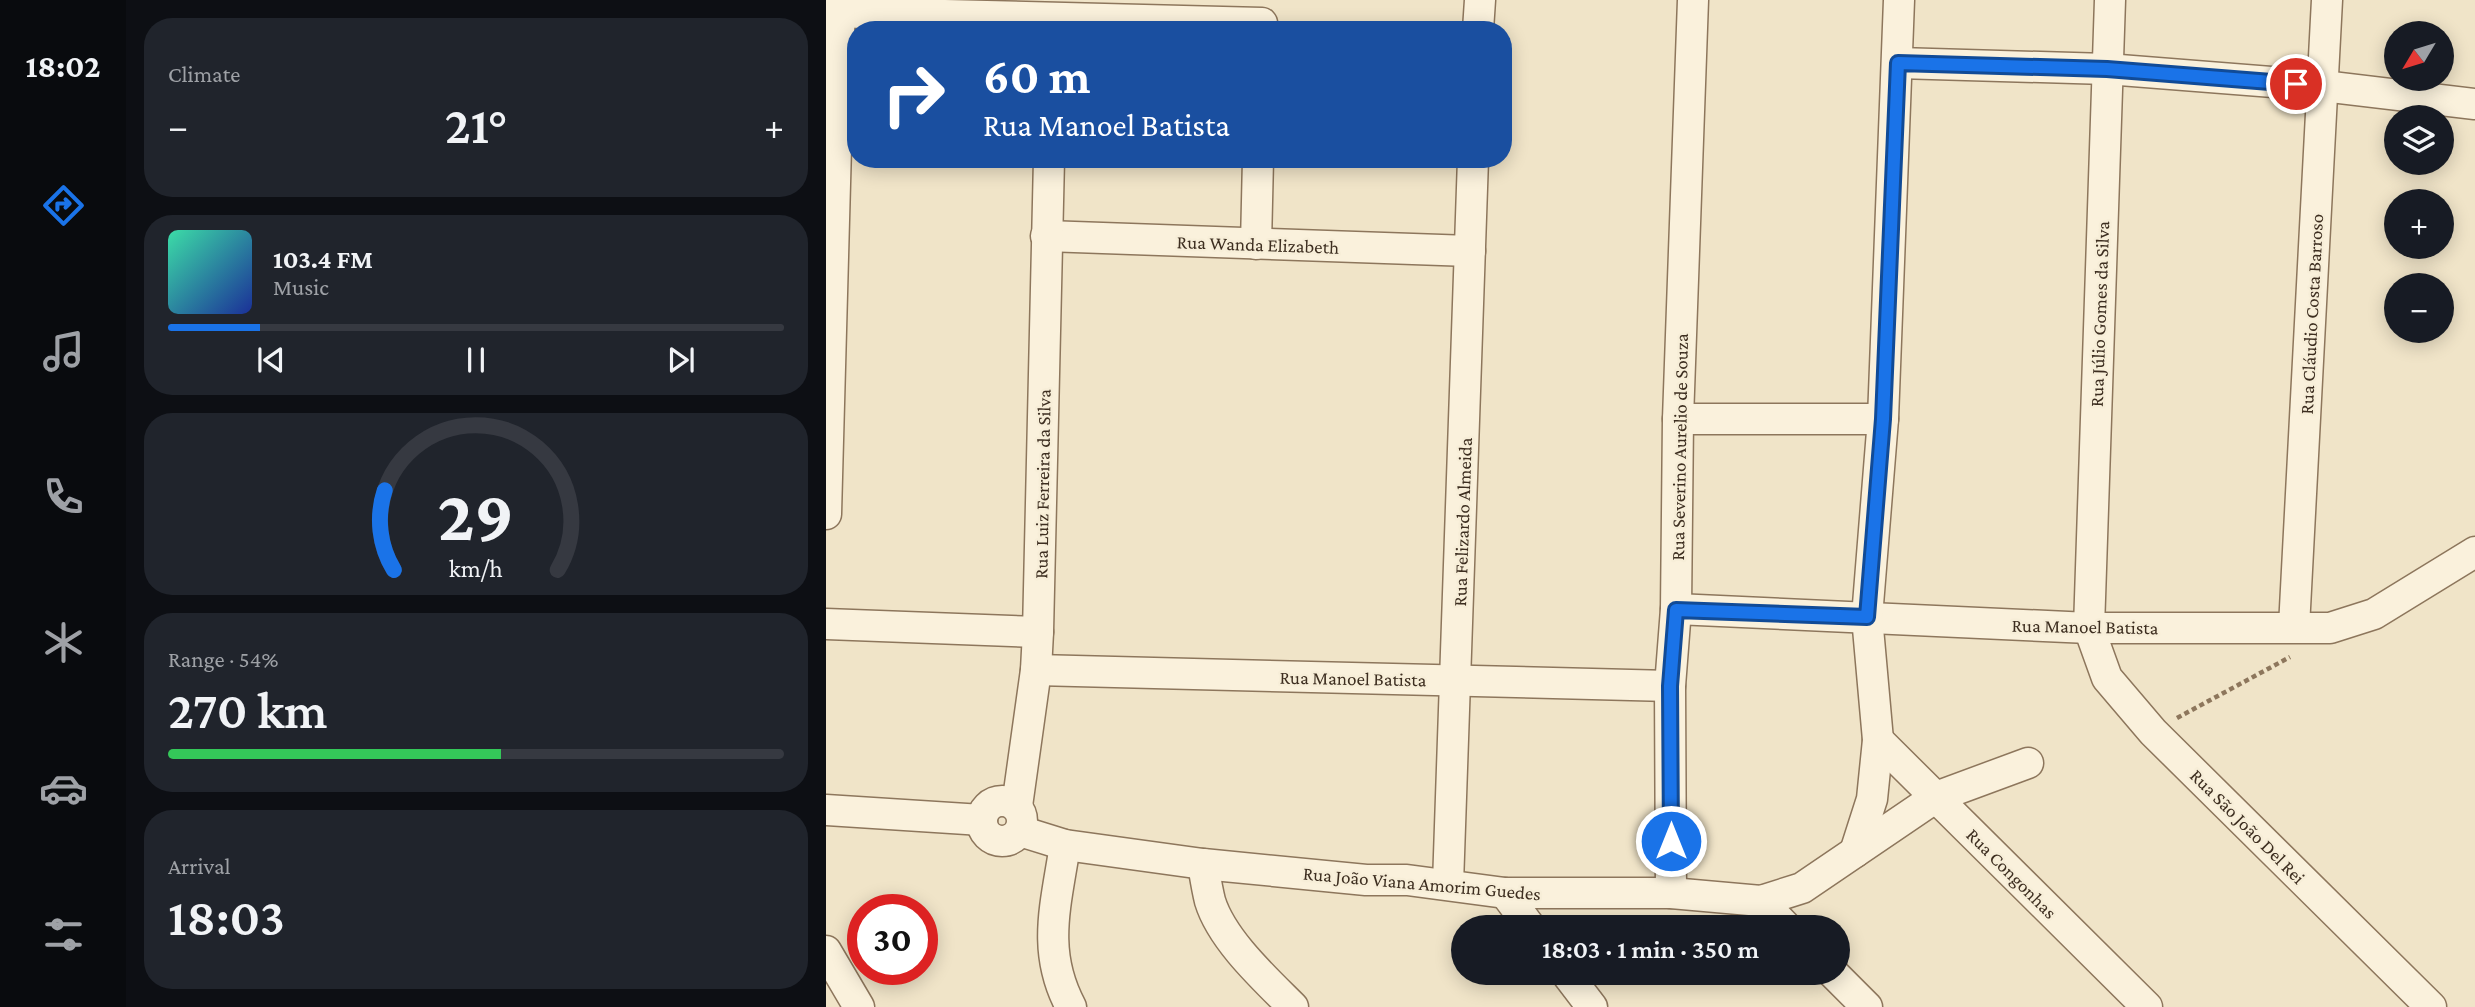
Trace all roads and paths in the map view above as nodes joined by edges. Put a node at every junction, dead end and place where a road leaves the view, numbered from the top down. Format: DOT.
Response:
graph roads {
  1 [pos="1480,0"];
  2 [pos="1693,0"];
  3 [pos="1899,0"];
  4 [pos="2110,0"];
  5 [pos="2327,0"];
  6 [pos="835,8"];
  7 [pos="1055,16"];
  8 [pos="1262,17"];
  9 [pos="1479,21"];
  10 [pos="1898,63"];
  11 [pos="2107,69"];
  12 [pos="2323,86"];
  13 [pos="2475,104"];
  14 [pos="1049,168"];
  15 [pos="1258,168"];
  16 [pos="1474,168"];
  17 [pos="1046,236"];
  18 [pos="1256,244"];
  19 [pos="1470,251"];
  20 [pos="1678,419"];
  21 [pos="1883,419"];
  22 [pos="826,514"];
  23 [pos="2475,552"];
  24 [pos="1676,610"];
  25 [pos="1867,617"];
  26 [pos="826,624"];
  27 [pos="2089,628"];
  28 [pos="1038,632"];
  29 [pos="2295,641"];
  30 [pos="1036,670"];
  31 [pos="1457,680"];
  32 [pos="1670,686"];
  33 [pos="2152,732"];
  34 [pos="1878,740"];
  35 [pos="2028,763"];
  36 [pos="1936,797"];
  37 [pos="826,810"];
  38 [pos="1019,819"];
  39 [pos="1065,845"];
  40 [pos="1855,852"];
  41 [pos="1203,864"];
  42 [pos="1448,884"];
  43 [pos="1505,893"];
  44 [pos="1671,893"];
  45 [pos="1761,901"];
  46 [pos="1521,915"];
  47 [pos="1774,915"];
  48 [pos="826,951"];
  49 [pos="1575,985"];
  50 [pos="1845,985"];
  51 [pos="859,1007"];
  52 [pos="1071,1007"];
  53 [pos="1293,1007"];
  54 [pos="1592,1007"];
  55 [pos="1867,1007"];
  56 [pos="2147,1007"];
  57 [pos="2431,1007"];
  1 -- 9 [label="street"];
  2 -- 20 [label="street, Rua Severino Aurelio de Souza"];
  3 -- 10 [label="street"];
  4 -- 11 [label="street, Rua Júlio Gomes da Silva"];
  5 -- 12 [label="street, Rua Cláudio Costa Barroso"];
  6 -- 7 [label="street"];
  6 -- 22 [label="street"];
  7 -- 8 [label="street"];
  10 -- 11 [label="street"];
  10 -- 21 [label="street"];
  11 -- 12 [label="street"];
  11 -- 27 [label="street, Rua Júlio Gomes da Silva"];
  12 -- 13 [label="street"];
  12 -- 29 [label="street, Rua Cláudio Costa Barroso"];
  14 -- 17 [label="street, Rua Luiz Ferreira da Silva"];
  15 -- 18 [label="street"];
  16 -- 19 [label="street, Rua Felizardo Almeida"];
  17 -- 18 [label="street, Rua Wanda Elizabeth"];
  17 -- 28 [label="street, Rua Luiz Ferreira da Silva"];
  18 -- 19 [label="street, Rua Wanda Elizabeth"];
  19 -- 31 [label="street, Rua Felizardo Almeida"];
  20 -- 21 [label="street"];
  20 -- 24 [label="street, Rua Severino Aurelio de Souza"];
  21 -- 25 [label="street"];
  23 -- 29 [label="street, Rua Manoel Batista"];
  24 -- 25 [label="street, Rua Manoel Batista"];
  24 -- 32 [label="street, Rua Severino Aurelio de Souza"];
  25 -- 27 [label="street, Rua Manoel Batista"];
  25 -- 34 [label="street"];
  26 -- 28 [label="street"];
  27 -- 29 [label="street, Rua Manoel Batista"];
  27 -- 33 [label="street, Rua São João Del Rei"];
  28 -- 30 [label="street, Rua Luiz Ferreira da Silva"];
  29 -- 33 [label="path"];
  30 -- 31 [label="street, Rua Manoel Batista"];
  30 -- 38 [label="street, Rua Luiz Ferreira da Silva"];
  31 -- 32 [label="street, Rua Manoel Batista"];
  31 -- 42 [label="street, Rua Felizardo Almeida"];
  32 -- 44 [label="street, Rua Severino Aurelio de Souza"];
  33 -- 57 [label="street, Rua São João Del Rei"];
  34 -- 36 [label="street, Rua Congonhas"];
  34 -- 40 [label="street"];
  35 -- 36 [label="street, Rua João Viana Amorim Guedes"];
  36 -- 40 [label="street, Rua João Viana Amorim Guedes"];
  36 -- 56 [label="street, Rua Congonhas"];
  37 -- 38 [label="street"];
  38 -- 39 [label="street, Rua João Viana Amorim Guedes"];
  39 -- 41 [label="street, Rua João Viana Amorim Guedes"];
  39 -- 52 [label="street"];
  40 -- 45 [label="street, Rua João Viana Amorim Guedes"];
  41 -- 42 [label="street, Rua João Viana Amorim Guedes"];
  41 -- 53 [label="street"];
  42 -- 43 [label="street, Rua João Viana Amorim Guedes"];
  43 -- 44 [label="street, Rua João Viana Amorim Guedes"];
  43 -- 46 [label="street"];
  44 -- 45 [label="street, Rua João Viana Amorim Guedes"];
  45 -- 47 [label="street"];
  48 -- 51 [label="street"];
  49 -- 54 [label="street"];
  50 -- 55 [label="street"];
}
